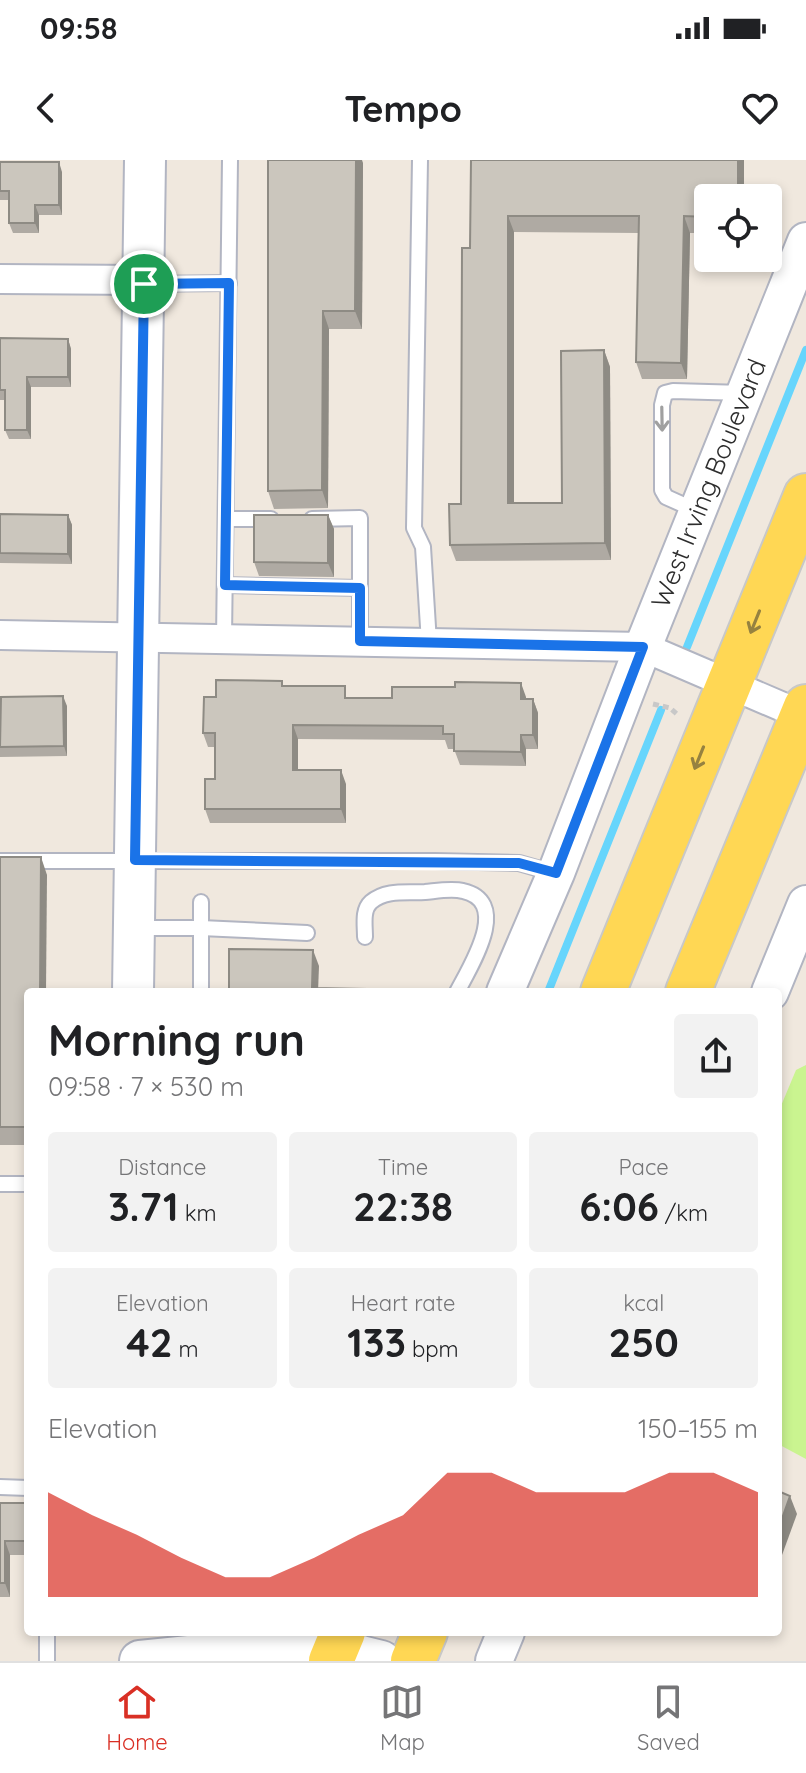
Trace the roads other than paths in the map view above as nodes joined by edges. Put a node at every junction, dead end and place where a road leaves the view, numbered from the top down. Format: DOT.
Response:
graph roads {
  1 [pos="145,160"];
  2 [pos="230,160"];
  3 [pos="420,160"];
  4 [pos="806,241"];
  5 [pos="0,279"];
  6 [pos="144,282"];
  7 [pos="229,283"];
  8 [pos="745,393"];
  9 [pos="806,496"];
  10 [pos="697,511"];
  11 [pos="226,519"];
  12 [pos="225,585"];
  13 [pos="360,588"];
  14 [pos="0,635"];
  15 [pos="138,638"];
  16 [pos="224,639"];
  17 [pos="360,641"];
  18 [pos="429,643"];
  19 [pos="643,647"];
  20 [pos="729,686"];
  21 [pos="805,713"];
  22 [pos="135,860"];
  23 [pos="0,861"];
  24 [pos="556,873"];
  25 [pos="201,902"];
  26 [pos="806,904"];
  27 [pos="134,928"];
  28 [pos="201,928"];
  29 [pos="307,933"];
  30 [pos="365,937"];
  31 [pos="133,988"];
  32 [pos="201,988"];
  33 [pos="459,988"];
  34 [pos="507,988"];
  35 [pos="605,988"];
  36 [pos="690,988"];
  37 [pos="772,988"];
  38 [pos="0,1184"];
  39 [pos="24,1184"];
  40 [pos="0,1487"];
  41 [pos="24,1488"];
  42 [pos="47,1636"];
  43 [pos="124,1636"];
  44 [pos="423,1636"];
  45 [pos="504,1636"];
  46 [pos="222,1645"];
  47 [pos="337,1648"];
  48 [pos="47,1661"];
  49 [pos="124,1661"];
  50 [pos="140,1661"];
  51 [pos="381,1661"];
  52 [pos="413,1661"];
  53 [pos="494,1661"];
  1 -- 6 [label="main road"];
  2 -- 7 [label="lane"];
  3 -- 18 [label="lane"];
  4 -- 8 [label="street, West Irving Boulevard"];
  5 -- 6 [label="street"];
  6 -- 7 [label="lane"];
  6 -- 15 [label="main road"];
  7 -- 11 [label="lane"];
  8 -- 10 [label="street, West Irving Boulevard"];
  8 -- 10 [label="lane, one-way"];
  9 -- 20 [label="main road, one-way"];
  10 -- 19 [label="street, West Irving Boulevard"];
  11 -- 12 [label="lane"];
  11 -- 13 [label="lane"];
  12 -- 13 [label="lane"];
  12 -- 16 [label="lane"];
  13 -- 17 [label="lane"];
  14 -- 15 [label="street"];
  15 -- 16 [label="street"];
  15 -- 22 [label="main road"];
  16 -- 17 [label="street"];
  17 -- 18 [label="street"];
  18 -- 19 [label="street"];
  19 -- 20 [label="street"];
  19 -- 24 [label="street, West Irving Boulevard"];
  20 -- 21 [label="street"];
  20 -- 35 [label="main road, one-way"];
  21 -- 36 [label="main road"];
  22 -- 23 [label="lane"];
  22 -- 24 [label="lane"];
  22 -- 27 [label="main road"];
  24 -- 34 [label="street, West Irving Boulevard"];
  25 -- 28 [label="lane"];
  26 -- 37 [label="street"];
  27 -- 28 [label="lane"];
  27 -- 31 [label="main road"];
  28 -- 29 [label="lane"];
  28 -- 32 [label="lane"];
  30 -- 33 [label="lane"];
  38 -- 39 [label="lane"];
  40 -- 41 [label="lane"];
  42 -- 48 [label="lane"];
  43 -- 49 [label="main road"];
  44 -- 52 [label="main road"];
  45 -- 53 [label="street"];
  46 -- 47 [label="main road"];
  46 -- 50 [label="main road"];
  47 -- 51 [label="main road"];
}
